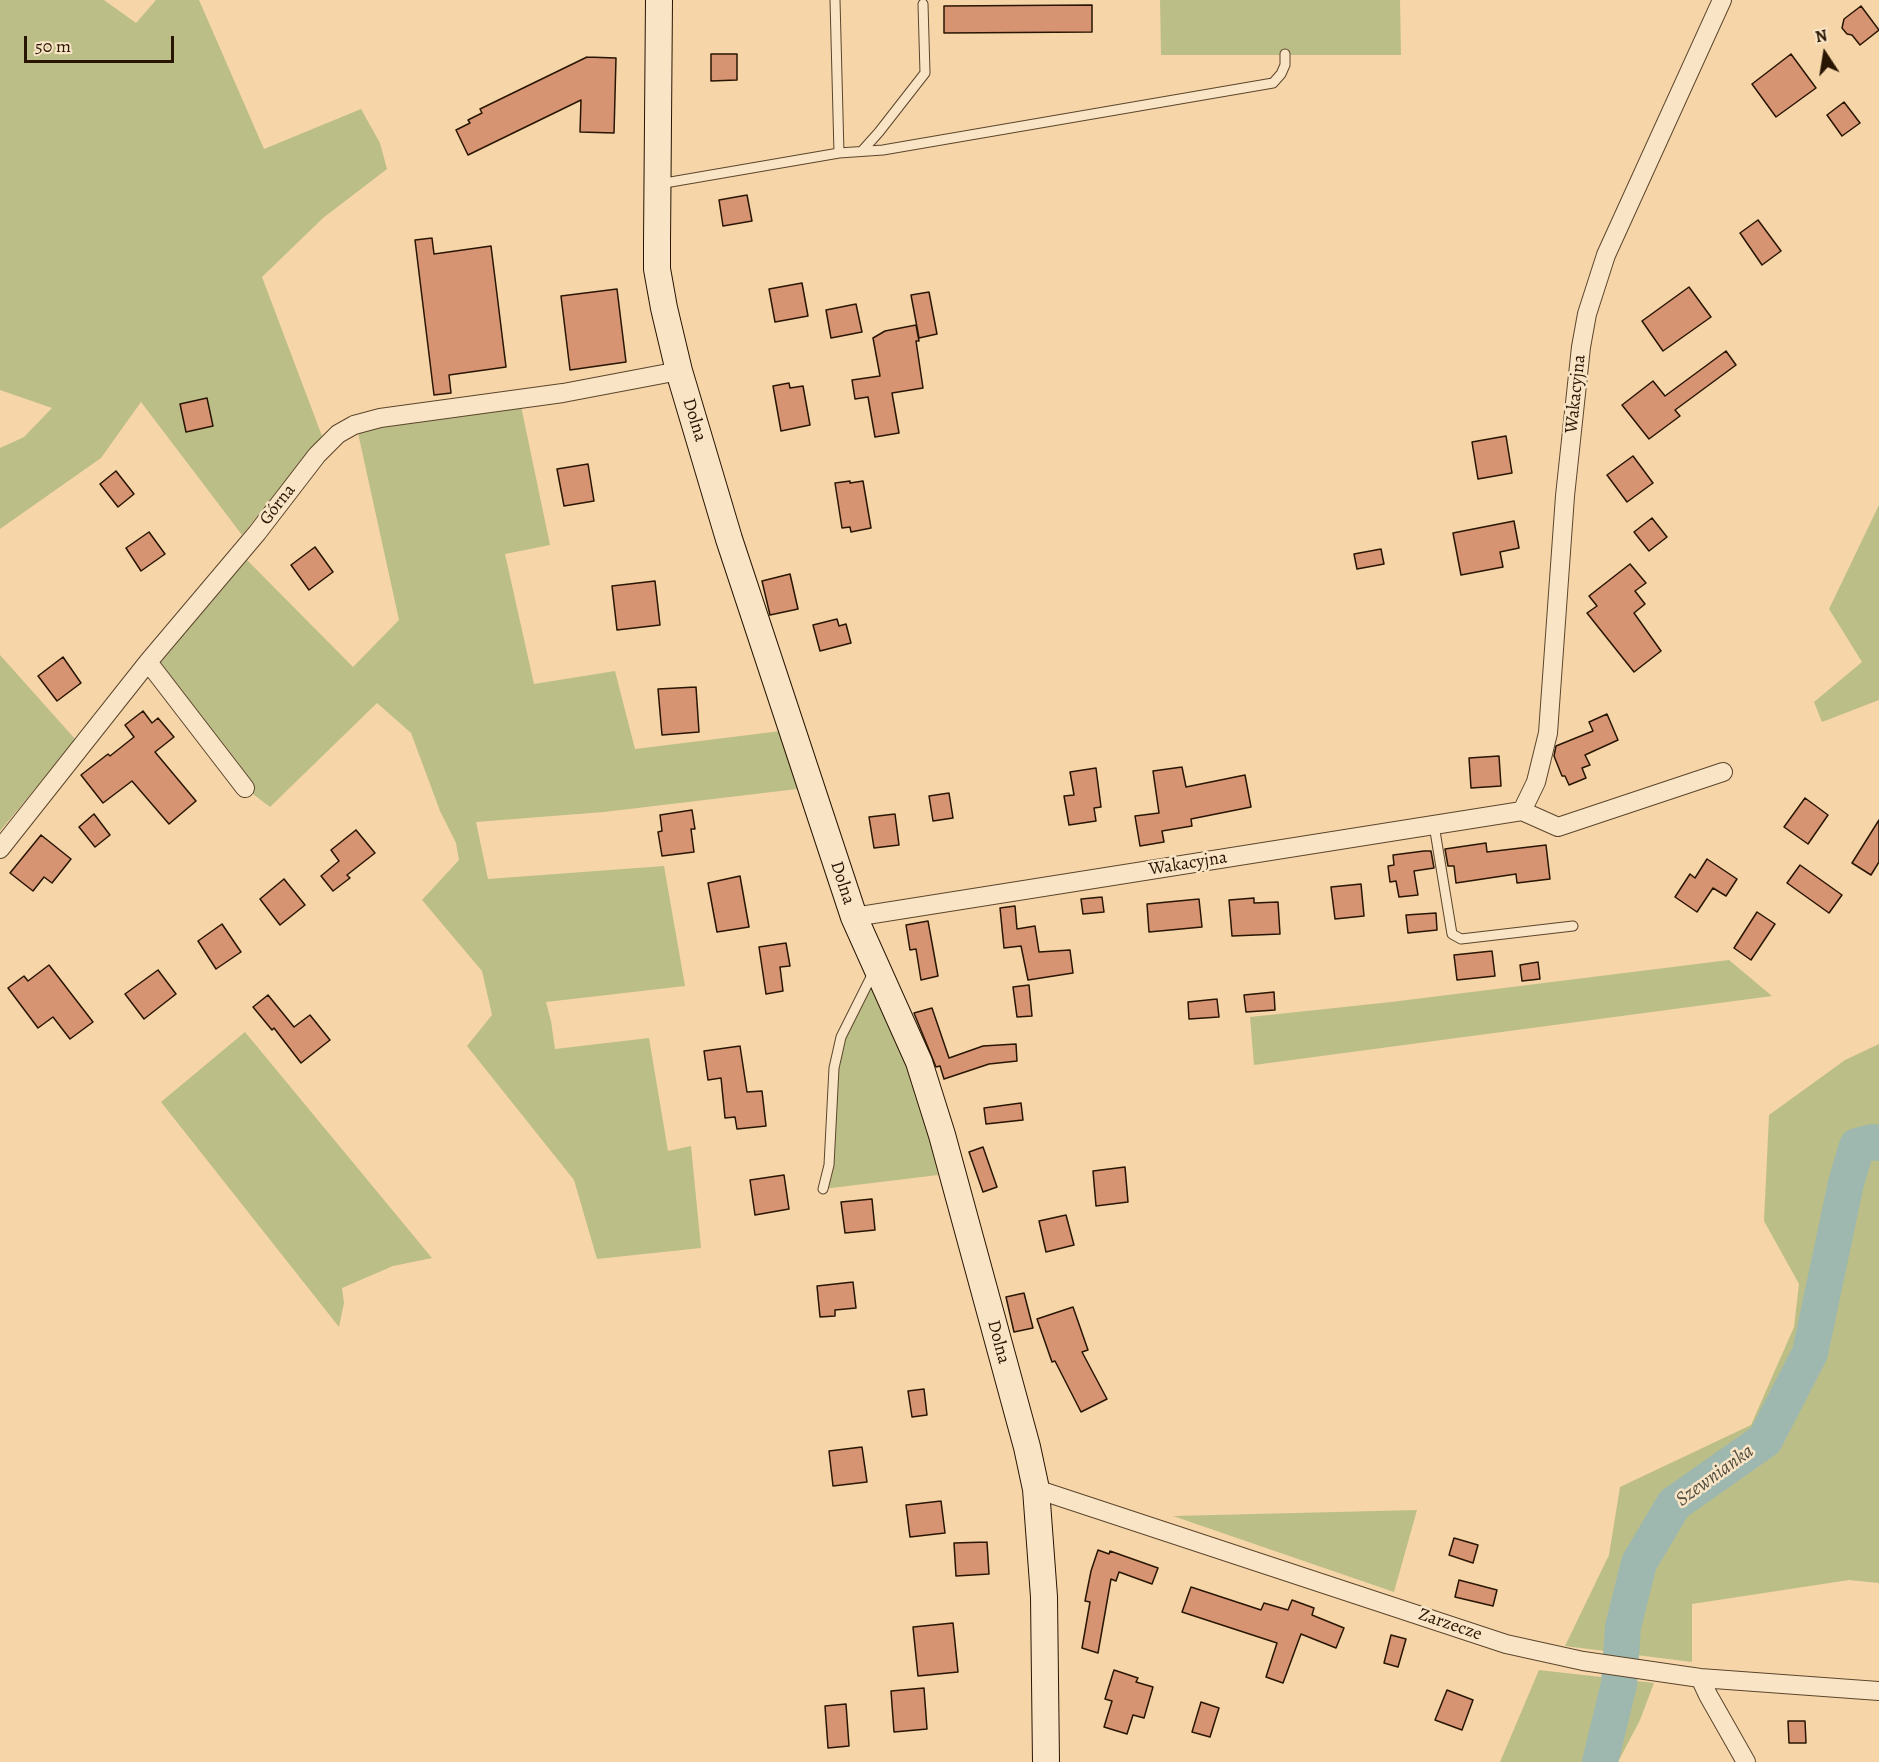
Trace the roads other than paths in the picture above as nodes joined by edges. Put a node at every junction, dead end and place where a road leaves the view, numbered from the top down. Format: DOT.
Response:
graph roads {
  1 [pos="659,0"];
  2 [pos="835,0"];
  3 [pos="1722,0"];
  4 [pos="923,4"];
  5 [pos="1285,54"];
  6 [pos="862,151"];
  7 [pos="839,153"];
  8 [pos="656,184"];
  9 [pos="679,371"];
  10 [pos="148,662"];
  11 [pos="1723,772"];
  12 [pos="246,788"];
  13 [pos="1522,811"];
  14 [pos="1434,825"];
  15 [pos="0,849"];
  16 [pos="854,917"];
  17 [pos="1573,926"];
  18 [pos="876,969"];
  19 [pos="823,1189"];
  20 [pos="1036,1489"];
  21 [pos="1700,1678"];
  22 [pos="1879,1691"];
  23 [pos="1046,1762"];
  24 [pos="1746,1762"];
  1 -- 8 [label="street, Dolna"];
  2 -- 7 [label="lane"];
  3 -- 13 [label="street, Wakacyjna"];
  4 -- 6 [label="lane"];
  5 -- 6 [label="lane"];
  6 -- 7 [label="lane"];
  7 -- 8 [label="lane"];
  8 -- 9 [label="street, Dolna"];
  9 -- 10 [label="street, Górna"];
  9 -- 16 [label="street, Dolna"];
  10 -- 12 [label="street"];
  10 -- 15 [label="street, Górna"];
  11 -- 13 [label="street"];
  13 -- 14 [label="street, Wakacyjna"];
  14 -- 16 [label="street, Wakacyjna"];
  14 -- 17 [label="lane"];
  16 -- 18 [label="street, Dolna"];
  18 -- 19 [label="lane"];
  18 -- 20 [label="street, Dolna"];
  20 -- 21 [label="street, Zarzecze"];
  20 -- 23 [label="street, Dolna"];
  21 -- 22 [label="street, Zarzecze"];
  21 -- 24 [label="street"];
}
